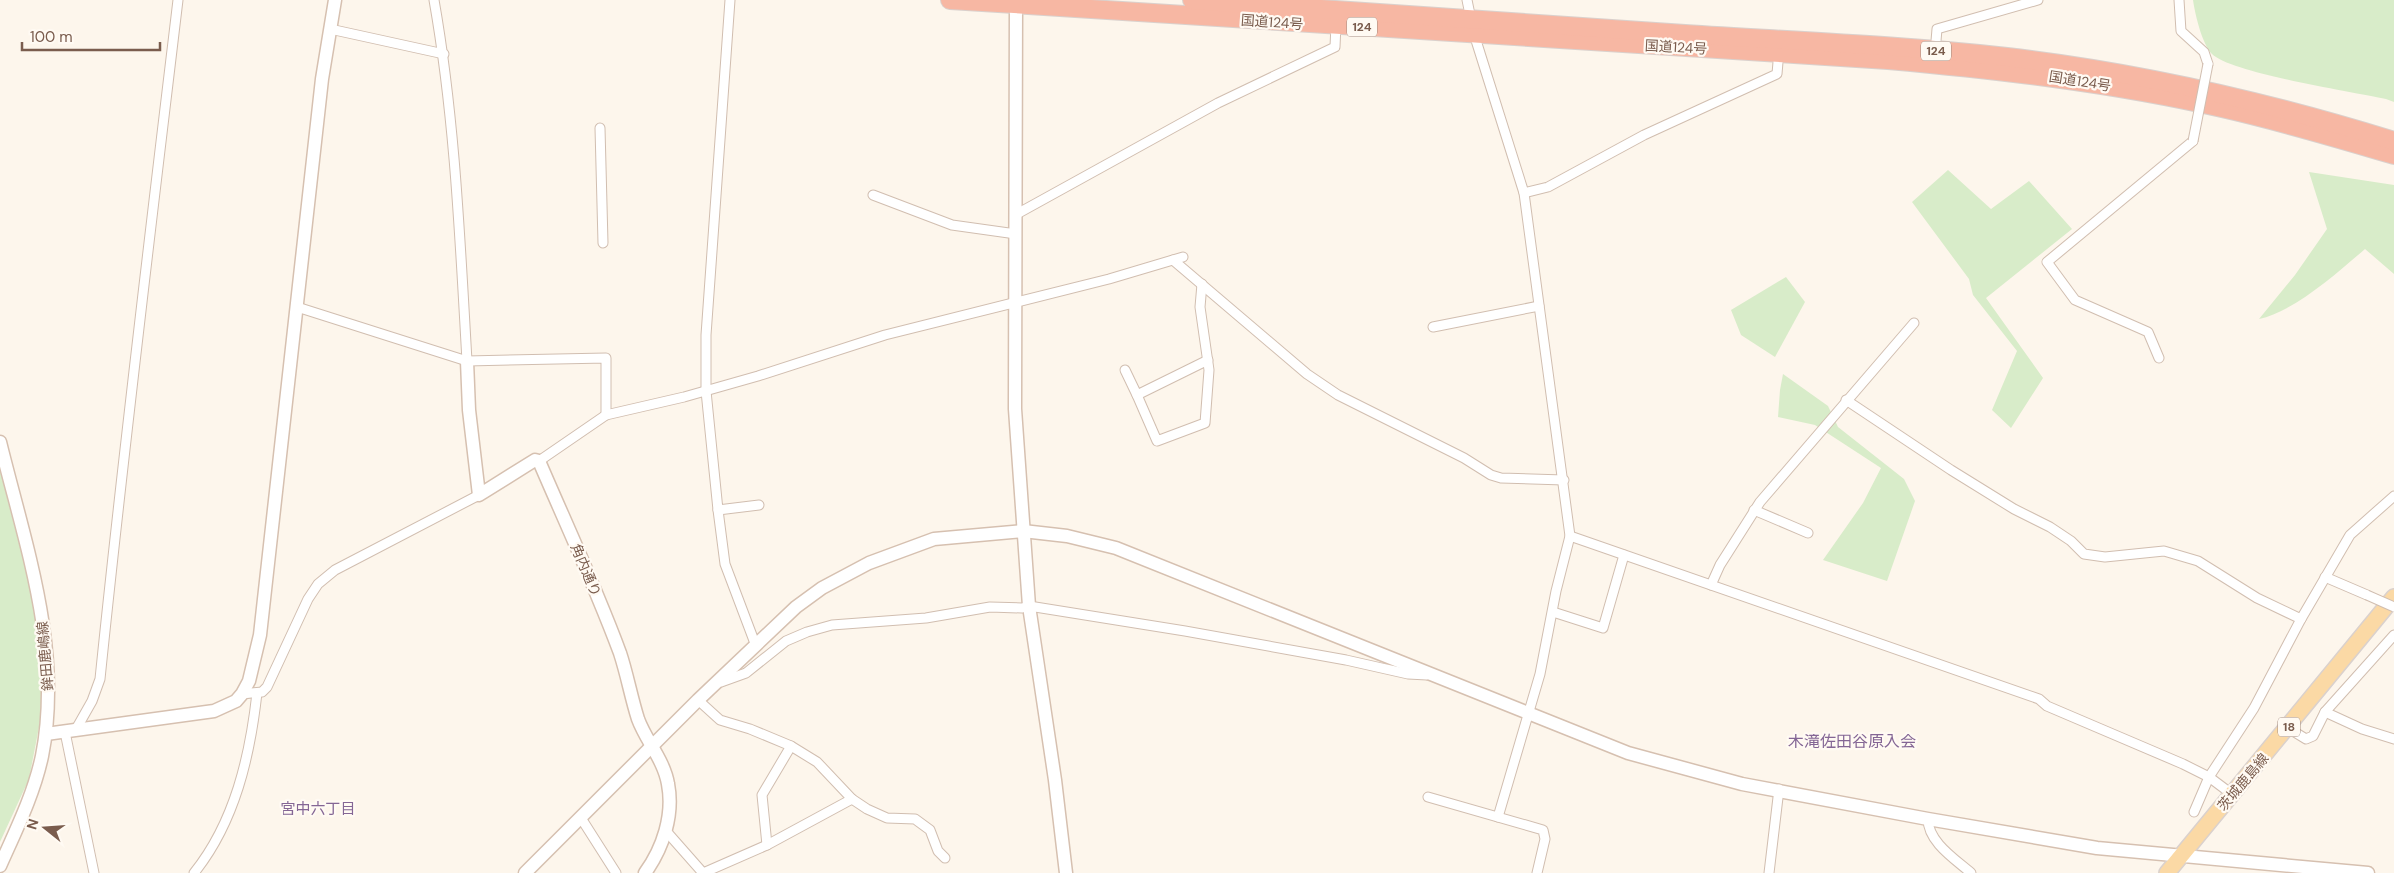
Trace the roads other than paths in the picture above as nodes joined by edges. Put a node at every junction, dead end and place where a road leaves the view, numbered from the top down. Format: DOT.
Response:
graph roads {
  1 [pos="178,0"];
  2 [pos="335,0"];
  3 [pos="434,0"];
  4 [pos="730,0"];
  5 [pos="950,0"];
  6 [pos="1192,0"];
  7 [pos="1468,0"];
  8 [pos="2038,0"];
  9 [pos="2179,0"];
  10 [pos="1016,2"];
  11 [pos="1336,18"];
  12 [pos="1472,26"];
  13 [pos="330,29"];
  14 [pos="1779,47"];
  15 [pos="444,54"];
  16 [pos="1934,57"];
  17 [pos="600,128"];
  18 [pos="2394,141"];
  19 [pos="2394,155"];
  20 [pos="1524,193"];
  21 [pos="873,195"];
  22 [pos="1015,215"];
  23 [pos="1016,234"];
  24 [pos="603,243"];
  25 [pos="1183,257"];
  26 [pos="1173,260"];
  27 [pos="1202,284"];
  28 [pos="1015,302"];
  29 [pos="1539,306"];
  30 [pos="297,307"];
  31 [pos="1914,323"];
  32 [pos="1433,327"];
  33 [pos="2159,358"];
  34 [pos="466,360"];
  35 [pos="1208,360"];
  36 [pos="1125,370"];
  37 [pos="706,391"];
  38 [pos="1138,395"];
  39 [pos="1846,400"];
  40 [pos="606,415"];
  41 [pos="0,442"];
  42 [pos="539,461"];
  43 [pos="1564,480"];
  44 [pos="479,495"];
  45 [pos="2394,496"];
  46 [pos="759,505"];
  47 [pos="718,510"];
  48 [pos="1754,510"];
  49 [pos="1022,531"];
  50 [pos="1808,533"];
  51 [pos="1570,536"];
  52 [pos="1624,555"];
  53 [pos="2325,577"];
  54 [pos="1712,585"];
  55 [pos="2394,597"];
  56 [pos="1029,606"];
  57 [pos="2394,607"];
  58 [pos="1552,612"];
  59 [pos="2301,619"];
  60 [pos="2394,635"];
  61 [pos="756,646"];
  62 [pos="1430,676"];
  63 [pos="715,684"];
  64 [pos="257,693"];
  65 [pos="242,694"];
  66 [pos="698,700"];
  67 [pos="2325,712"];
  68 [pos="1530,714"];
  69 [pos="2288,728"];
  70 [pos="70,731"];
  71 [pos="46,734"];
  72 [pos="2394,739"];
  73 [pos="792,746"];
  74 [pos="652,747"];
  75 [pos="2209,777"];
  76 [pos="1779,789"];
  77 [pos="2232,795"];
  78 [pos="1428,796"];
  79 [pos="852,798"];
  80 [pos="2194,812"];
  81 [pos="1498,817"];
  82 [pos="581,818"];
  83 [pos="1928,819"];
  84 [pos="666,831"];
  85 [pos="767,845"];
  86 [pos="2181,856"];
  87 [pos="945,858"];
  88 [pos="0,866"];
  89 [pos="94,873"];
  90 [pos="194,873"];
  91 [pos="525,873"];
  92 [pos="616,873"];
  93 [pos="645,873"];
  94 [pos="703,873"];
  95 [pos="1066,873"];
  96 [pos="1537,873"];
  97 [pos="1769,873"];
  98 [pos="1971,873"];
  99 [pos="2168,873"];
  100 [pos="2368,873"];
  1 -- 70 [label="street"];
  2 -- 13 [label="street"];
  3 -- 15 [label="street"];
  4 -- 37 [label="street"];
  5 -- 10 [label="highway, 国道124号 / 124"];
  6 -- 11 [label="highway, 国道124号 / 124"];
  7 -- 12 [label="street"];
  8 -- 16 [label="street"];
  9 -- 33 [label="street, bridge"];
  10 -- 11 [label="highway, 国道124号 / 124"];
  10 -- 22 [label="street"];
  11 -- 12 [label="highway, 国道124号 / 124"];
  11 -- 22 [label="street"];
  12 -- 14 [label="highway, 国道124号 / 124"];
  12 -- 20 [label="street"];
  13 -- 15 [label="street"];
  13 -- 30 [label="street"];
  14 -- 16 [label="highway, 国道124号 / 124"];
  14 -- 20 [label="street"];
  15 -- 34 [label="street"];
  16 -- 18 [label="highway, 国道124号 / 124"];
  16 -- 19 [label="highway, 国道124号 / 124"];
  17 -- 24 [label="street"];
  20 -- 29 [label="street"];
  21 -- 23 [label="street"];
  22 -- 23 [label="street"];
  23 -- 28 [label="street"];
  25 -- 26 [label="street"];
  26 -- 27 [label="street"];
  26 -- 28 [label="street"];
  27 -- 35 [label="street"];
  27 -- 43 [label="street"];
  28 -- 37 [label="street"];
  28 -- 49 [label="street"];
  29 -- 32 [label="street"];
  29 -- 43 [label="street"];
  30 -- 34 [label="street"];
  30 -- 65 [label="street"];
  31 -- 39 [label="street"];
  34 -- 40 [label="street"];
  34 -- 44 [label="street"];
  35 -- 38 [label="street"];
  35 -- 38 [label="street"];
  36 -- 38 [label="street"];
  37 -- 40 [label="street"];
  37 -- 47 [label="street"];
  39 -- 48 [label="street"];
  39 -- 59 [label="street"];
  40 -- 42 [label="street"];
  41 -- 71 [label="street, 鉾田鹿嶋線"];
  42 -- 44 [label="street"];
  42 -- 74 [label="street, 角内通り"];
  43 -- 51 [label="street"];
  44 -- 64 [label="street"];
  45 -- 53 [label="street"];
  46 -- 47 [label="street"];
  47 -- 61 [label="street"];
  48 -- 50 [label="street"];
  48 -- 54 [label="street"];
  49 -- 56 [label="street"];
  49 -- 61 [label="street"];
  49 -- 62 [label="street"];
  51 -- 52 [label="street"];
  51 -- 58 [label="street"];
  52 -- 54 [label="street"];
  52 -- 58 [label="street"];
  53 -- 57 [label="street, bridge"];
  53 -- 59 [label="street"];
  54 -- 75 [label="street"];
  55 -- 69 [label="main road, 茨城鹿島線 / 18"];
  56 -- 62 [label="street"];
  56 -- 63 [label="street"];
  56 -- 95 [label="street"];
  58 -- 68 [label="street"];
  59 -- 75 [label="street"];
  60 -- 67 [label="street"];
  61 -- 63 [label="street"];
  62 -- 68 [label="street"];
  63 -- 66 [label="street"];
  64 -- 65 [label="street"];
  64 -- 90 [label="street"];
  65 -- 70 [label="street"];
  66 -- 73 [label="street"];
  66 -- 74 [label="street"];
  67 -- 69 [label="street"];
  67 -- 72 [label="street"];
  68 -- 76 [label="street"];
  68 -- 81 [label="street"];
  69 -- 77 [label="main road, 茨城鹿島線 / 18"];
  70 -- 71 [label="street"];
  70 -- 89 [label="street"];
  71 -- 88 [label="street, 鉾田鹿嶋線"];
  73 -- 79 [label="street"];
  73 -- 85 [label="street"];
  74 -- 82 [label="street"];
  74 -- 84 [label="street, 角内通り"];
  75 -- 77 [label="street"];
  75 -- 80 [label="street"];
  76 -- 83 [label="street"];
  76 -- 97 [label="street"];
  77 -- 86 [label="main road, 茨城鹿島線 / 18"];
  78 -- 81 [label="street"];
  79 -- 85 [label="street"];
  79 -- 87 [label="street"];
  81 -- 96 [label="street"];
  82 -- 91 [label="street"];
  82 -- 92 [label="street"];
  83 -- 86 [label="street"];
  83 -- 98 [label="street"];
  84 -- 93 [label="street, 角内通り"];
  84 -- 94 [label="street"];
  85 -- 94 [label="street"];
  86 -- 99 [label="main road, 茨城鹿島線 / 18"];
  86 -- 100 [label="street"];
}
